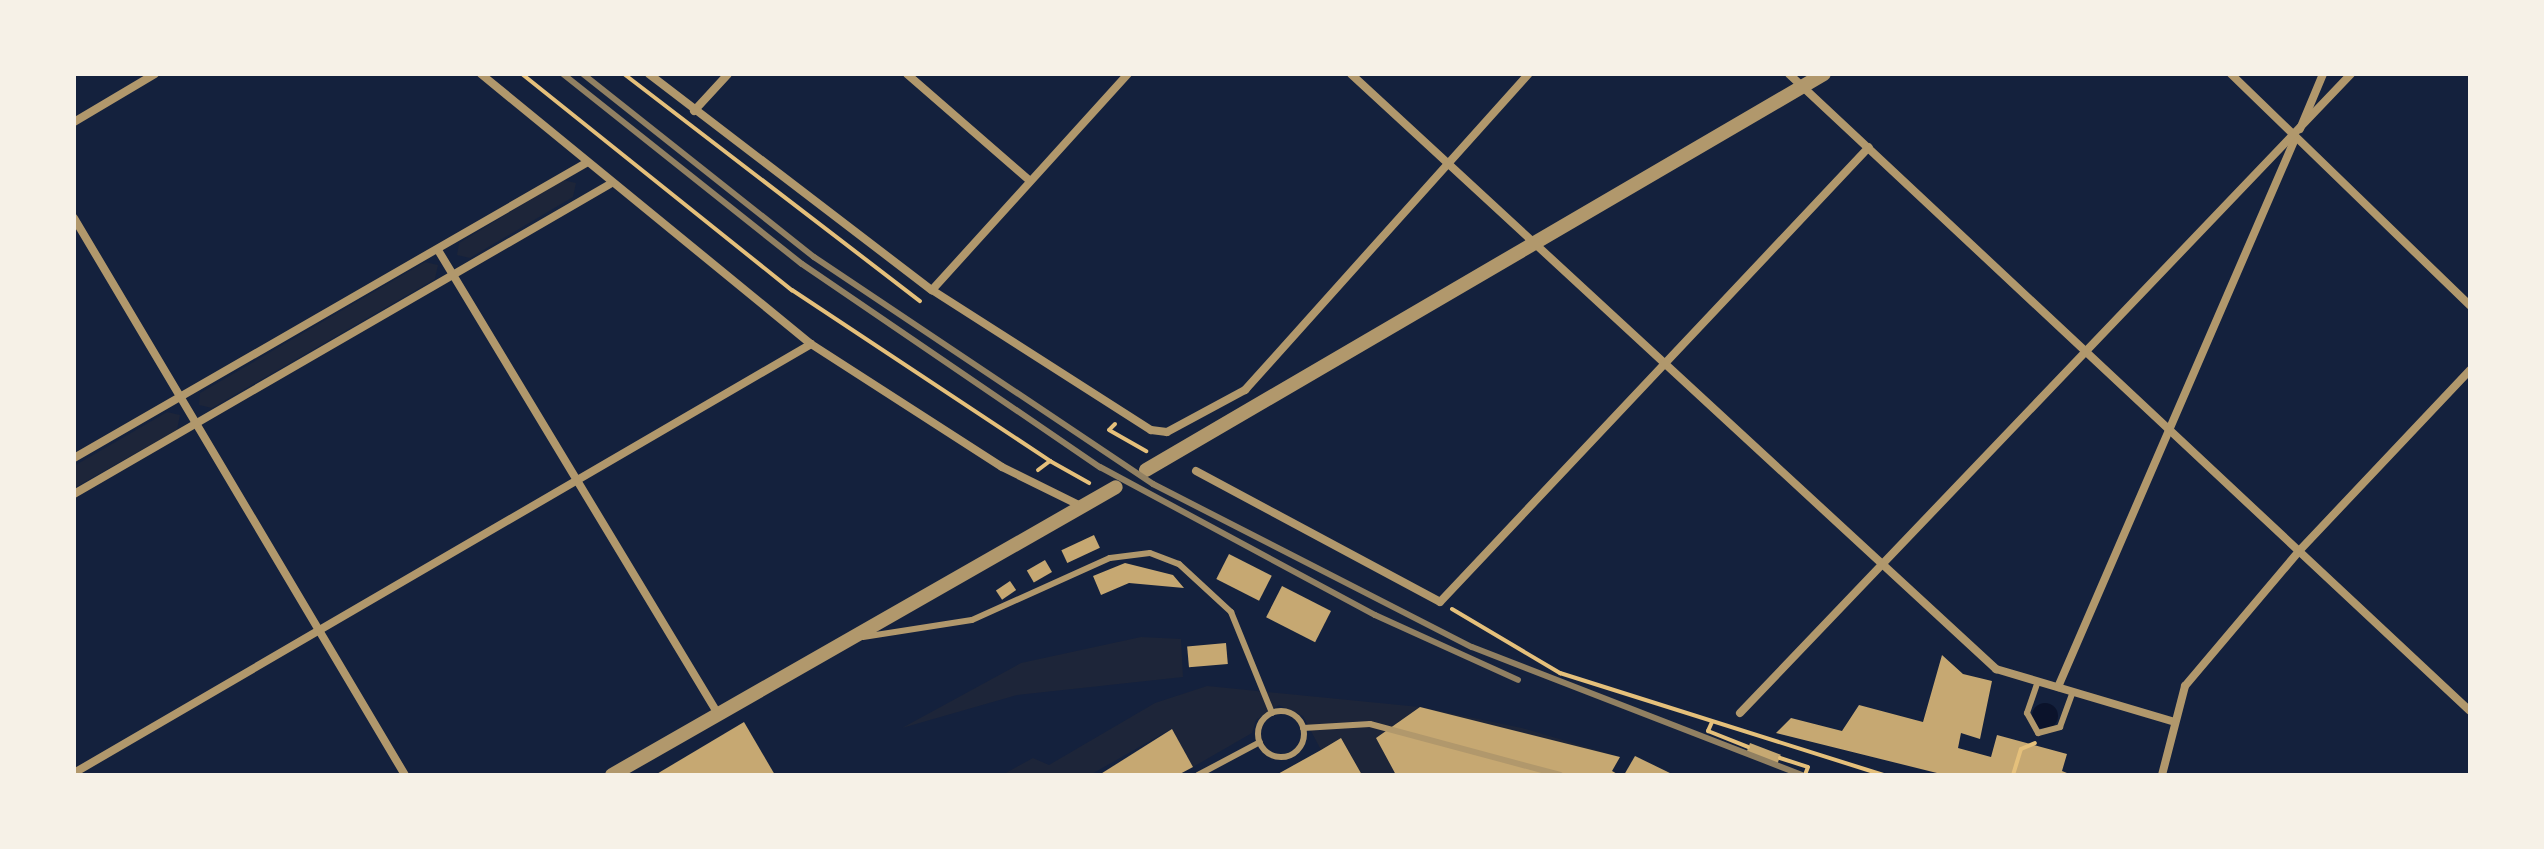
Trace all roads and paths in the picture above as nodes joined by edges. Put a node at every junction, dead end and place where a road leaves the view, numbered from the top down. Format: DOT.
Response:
graph roads {
  1 [pos="155,74"];
  2 [pos="481,74"];
  3 [pos="522,74"];
  4 [pos="649,74"];
  5 [pos="728,74"];
  6 [pos="907,74"];
  7 [pos="1128,74"];
  8 [pos="1351,74"];
  9 [pos="1529,74"];
  10 [pos="1789,74"];
  11 [pos="1824,74"];
  12 [pos="2231,74"];
  13 [pos="2323,74"];
  14 [pos="2351,74"];
  15 [pos="1803,86"];
  16 [pos="694,111"];
  17 [pos="74,122"];
  18 [pos="2297,134"];
  19 [pos="1869,147"];
  20 [pos="586,163"];
  21 [pos="1446,163"];
  22 [pos="1029,180"];
  23 [pos="610,184"];
  24 [pos="74,218"];
  25 [pos="1532,245"];
  26 [pos="438,250"];
  27 [pos="454,275"];
  28 [pos="932,290"];
  29 [pos="2470,306"];
  30 [pos="811,344"];
  31 [pos="2087,347"];
  32 [pos="1659,365"];
  33 [pos="2470,370"];
  34 [pos="1245,390"];
  35 [pos="180,398"];
  36 [pos="1254,406"];
  37 [pos="1116,424"];
  38 [pos="195,425"];
  39 [pos="2174,429"];
  40 [pos="74,458"];
  41 [pos="1050,461"];
  42 [pos="1142,465"];
  43 [pos="1196,471"];
  44 [pos="1027,479"];
  45 [pos="576,483"];
  46 [pos="1095,483"];
  47 [pos="1116,487"];
  48 [pos="74,494"];
  49 [pos="1081,506"];
  50 [pos="2299,551"];
  51 [pos="1879,566"];
  52 [pos="1440,602"];
  53 [pos="317,631"];
  54 [pos="847,640"];
  55 [pos="2038,681"];
  56 [pos="2058,687"];
  57 [pos="2073,692"];
  58 [pos="2470,711"];
  59 [pos="1272,713"];
  60 [pos="1740,713"];
  61 [pos="718,714"];
  62 [pos="2172,721"];
  63 [pos="1712,722"];
  64 [pos="1303,728"];
  65 [pos="1740,732"];
  66 [pos="2038,733"];
  67 [pos="1260,742"];
  68 [pos="1780,758"];
  69 [pos="74,773"];
  70 [pos="405,775"];
  71 [pos="612,775"];
  72 [pos="1198,775"];
  73 [pos="1560,775"];
  74 [pos="1805,775"];
  75 [pos="1884,775"];
  76 [pos="2013,775"];
  77 [pos="2162,775"];
  1 -- 17 [label="street"];
  2 -- 20 [label="street"];
  3 -- 41 [label="path"];
  4 -- 16 [label="street"];
  5 -- 16 [label="street"];
  6 -- 22 [label="street"];
  7 -- 22 [label="street"];
  8 -- 21 [label="street"];
  9 -- 21 [label="street"];
  10 -- 15 [label="street"];
  11 -- 15 [label="street"];
  12 -- 18 [label="street"];
  13 -- 18 [label="street"];
  14 -- 18 [label="street"];
  15 -- 19 [label="street"];
  15 -- 25 [label="street"];
  16 -- 28 [label="street"];
  18 -- 29 [label="street"];
  18 -- 31 [label="street"];
  18 -- 39 [label="street"];
  19 -- 31 [label="street"];
  19 -- 32 [label="street"];
  20 -- 23 [label="street"];
  20 -- 26 [label="street"];
  21 -- 25 [label="street"];
  21 -- 34 [label="street"];
  22 -- 28 [label="street"];
  23 -- 27 [label="street"];
  23 -- 30 [label="street"];
  24 -- 35 [label="street"];
  25 -- 32 [label="street"];
  25 -- 36 [label="street"];
  26 -- 27 [label="street"];
  26 -- 35 [label="street"];
  27 -- 38 [label="street"];
  27 -- 45 [label="street"];
  28 -- 34 [label="street"];
  30 -- 44 [label="street"];
  30 -- 45 [label="street"];
  31 -- 39 [label="street"];
  31 -- 51 [label="street"];
  32 -- 51 [label="street"];
  32 -- 52 [label="street"];
  33 -- 50 [label="street"];
  34 -- 36 [label="street"];
  35 -- 38 [label="street"];
  35 -- 40 [label="street"];
  36 -- 42 [label="street"];
  37 -- 42 [label="path"];
  38 -- 48 [label="street"];
  38 -- 53 [label="street"];
  39 -- 50 [label="street"];
  39 -- 56 [label="street"];
  41 -- 44 [label="path"];
  41 -- 46 [label="path"];
  43 -- 52 [label="street"];
  44 -- 49 [label="street"];
  45 -- 53 [label="street"];
  45 -- 61 [label="street"];
  47 -- 49 [label="street"];
  49 -- 54 [label="street"];
  50 -- 58 [label="street"];
  50 -- 62 [label="street"];
  51 -- 55 [label="street"];
  51 -- 60 [label="street"];
  52 -- 63 [label="path"];
  53 -- 69 [label="street"];
  53 -- 70 [label="street"];
  54 -- 59 [label="lane"];
  54 -- 61 [label="street"];
  55 -- 56 [label="street"];
  55 -- 66 [label="lane"];
  56 -- 57 [label="street"];
  57 -- 62 [label="street"];
  57 -- 66 [label="lane"];
  59 -- 64 [label="lane"];
  59 -- 67 [label="lane"];
  61 -- 71 [label="street"];
  62 -- 77 [label="street"];
  63 -- 65 [label="path"];
  63 -- 65 [label="path"];
  64 -- 67 [label="lane"];
  64 -- 73 [label="lane"];
  65 -- 75 [label="path"];
  66 -- 76 [label="path"];
  67 -- 72 [label="lane"];
  68 -- 74 [label="path"];
}
